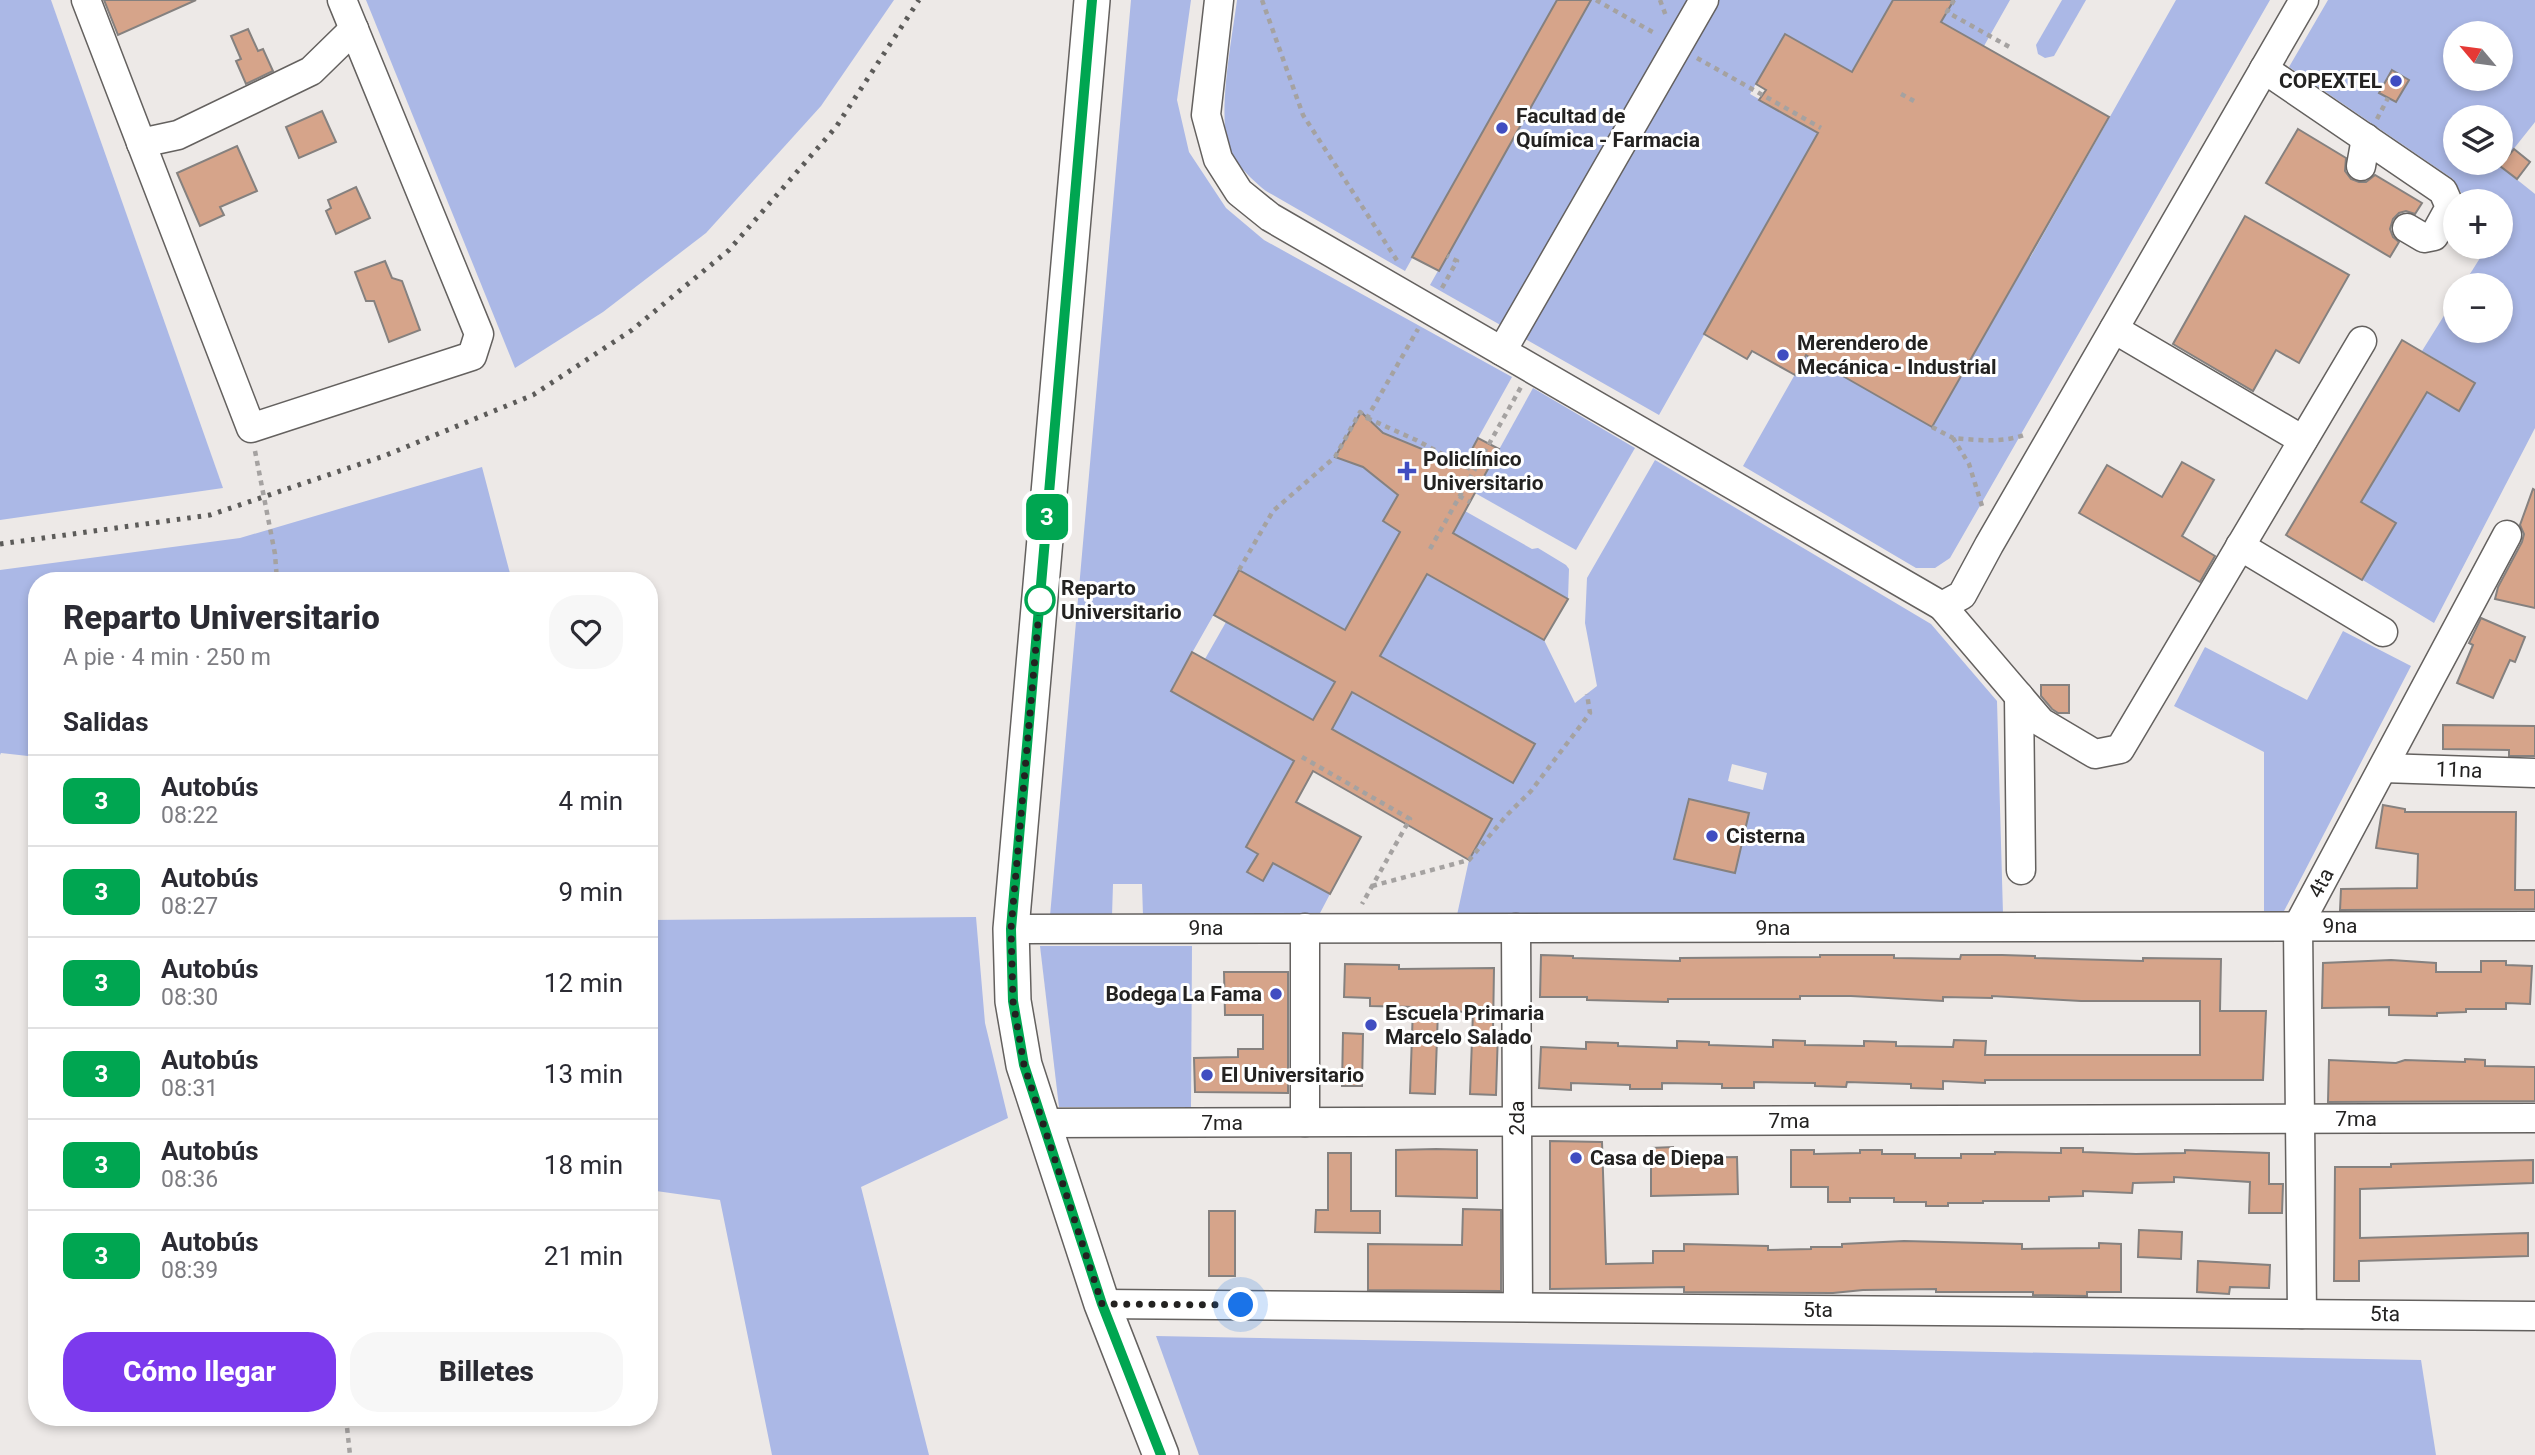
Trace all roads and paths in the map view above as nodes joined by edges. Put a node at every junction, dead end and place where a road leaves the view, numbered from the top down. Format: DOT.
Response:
graph roads {
  1 [pos="86,0"];
  2 [pos="342,0"];
  3 [pos="1092,0"];
  4 [pos="1220,0"];
  5 [pos="1262,0"];
  6 [pos="1596,0"];
  7 [pos="1704,0"];
  8 [pos="1954,0"];
  9 [pos="2304,0"];
  10 [pos="354,29"];
  11 [pos="1677,46"];
  12 [pos="2013,49"];
  13 [pos="2264,69"];
  14 [pos="1902,94"];
  15 [pos="1914,101"];
  16 [pos="1821,128"];
  17 [pos="2366,138"];
  18 [pos="141,143"];
  19 [pos="2361,166"];
  20 [pos="2407,229"];
  21 [pos="1447,256"];
  22 [pos="1400,264"];
  23 [pos="1429,310"];
  24 [pos="2114,329"];
  25 [pos="2362,341"];
  26 [pos="1502,351"];
  27 [pos="1531,368"];
  28 [pos="1367,418"];
  29 [pos="2060,422"];
  30 [pos="1932,427"];
  31 [pos="251,428"];
  32 [pos="1954,438"];
  33 [pos="2303,440"];
  34 [pos="1474,471"];
  35 [pos="1460,496"];
  36 [pos="1470,502"];
  37 [pos="2507,535"];
  38 [pos="1989,545"];
  39 [pos="2240,546"];
  40 [pos="1430,548"];
  41 [pos="1239,570"];
  42 [pos="276,572"];
  43 [pos="1942,606"];
  44 [pos="2383,632"];
  45 [pos="1587,694"];
  46 [pos="2019,696"];
  47 [pos="1302,757"];
  48 [pos="2383,768"];
  49 [pos="2535,773"];
  50 [pos="2021,870"];
  51 [pos="1372,886"];
  52 [pos="2298,926"];
  53 [pos="2535,926"];
  54 [pos="1305,928"];
  55 [pos="1517,928"];
  56 [pos="1011,929"];
  57 [pos="1348,929"];
  58 [pos="2535,1118"];
  59 [pos="2300,1119"];
  60 [pos="1305,1122"];
  61 [pos="1518,1122"];
  62 [pos="1043,1123"];
  63 [pos="1102,1304"];
  64 [pos="1518,1307"];
  65 [pos="2302,1314"];
  66 [pos="2535,1316"];
  67 [pos="347,1426"];
  68 [pos="350,1455"];
  69 [pos="1161,1455"];
  1 -- 18 [label="street"];
  2 -- 10 [label="street"];
  3 -- 56 [label="main road"];
  4 -- 23 [label="street"];
  5 -- 22 [label="path"];
  6 -- 11 [label="path"];
  7 -- 11 [label="street"];
  8 -- 12 [label="path"];
  9 -- 13 [label="street"];
  10 -- 18 [label="street"];
  10 -- 31 [label="street"];
  11 -- 16 [label="path"];
  11 -- 26 [label="street"];
  13 -- 17 [label="street"];
  13 -- 24 [label="street"];
  14 -- 15 [label="path"];
  17 -- 19 [label="street"];
  17 -- 20 [label="street"];
  18 -- 31 [label="street"];
  21 -- 23 [label="path"];
  23 -- 26 [label="street"];
  23 -- 28 [label="path"];
  24 -- 29 [label="street"];
  24 -- 33 [label="street"];
  25 -- 33 [label="street"];
  26 -- 27 [label="street"];
  27 -- 34 [label="path"];
  27 -- 43 [label="street"];
  28 -- 34 [label="path"];
  28 -- 41 [label="path"];
  29 -- 32 [label="path"];
  29 -- 38 [label="street"];
  30 -- 32 [label="path"];
  31 -- 42 [label="path"];
  32 -- 38 [label="path"];
  33 -- 39 [label="street"];
  34 -- 35 [label="path"];
  35 -- 36 [label="path"];
  35 -- 40 [label="path"];
  37 -- 48 [label="street, 4ta"];
  38 -- 43 [label="street"];
  39 -- 44 [label="street"];
  39 -- 46 [label="street"];
  43 -- 46 [label="street"];
  45 -- 51 [label="path"];
  46 -- 50 [label="street"];
  47 -- 51 [label="path"];
  48 -- 49 [label="street, 11na"];
  48 -- 52 [label="street, 4ta"];
  51 -- 57 [label="path"];
  52 -- 53 [label="street, 9na"];
  52 -- 55 [label="street, 9na"];
  52 -- 59 [label="street, 4ta"];
  54 -- 56 [label="street, 9na"];
  54 -- 57 [label="street, 9na"];
  54 -- 60 [label="street"];
  55 -- 57 [label="street, 9na"];
  55 -- 61 [label="street, 2da"];
  56 -- 62 [label="main road"];
  58 -- 59 [label="street, 7ma"];
  59 -- 61 [label="street, 7ma"];
  59 -- 65 [label="street, 4ta"];
  60 -- 61 [label="street, 7ma"];
  60 -- 62 [label="street, 7ma"];
  61 -- 64 [label="street, 2da"];
  62 -- 63 [label="main road"];
  63 -- 64 [label="street, 5ta"];
  63 -- 69 [label="main road"];
  64 -- 65 [label="street, 5ta"];
  65 -- 66 [label="street, 5ta"];
  67 -- 68 [label="path"];
}
